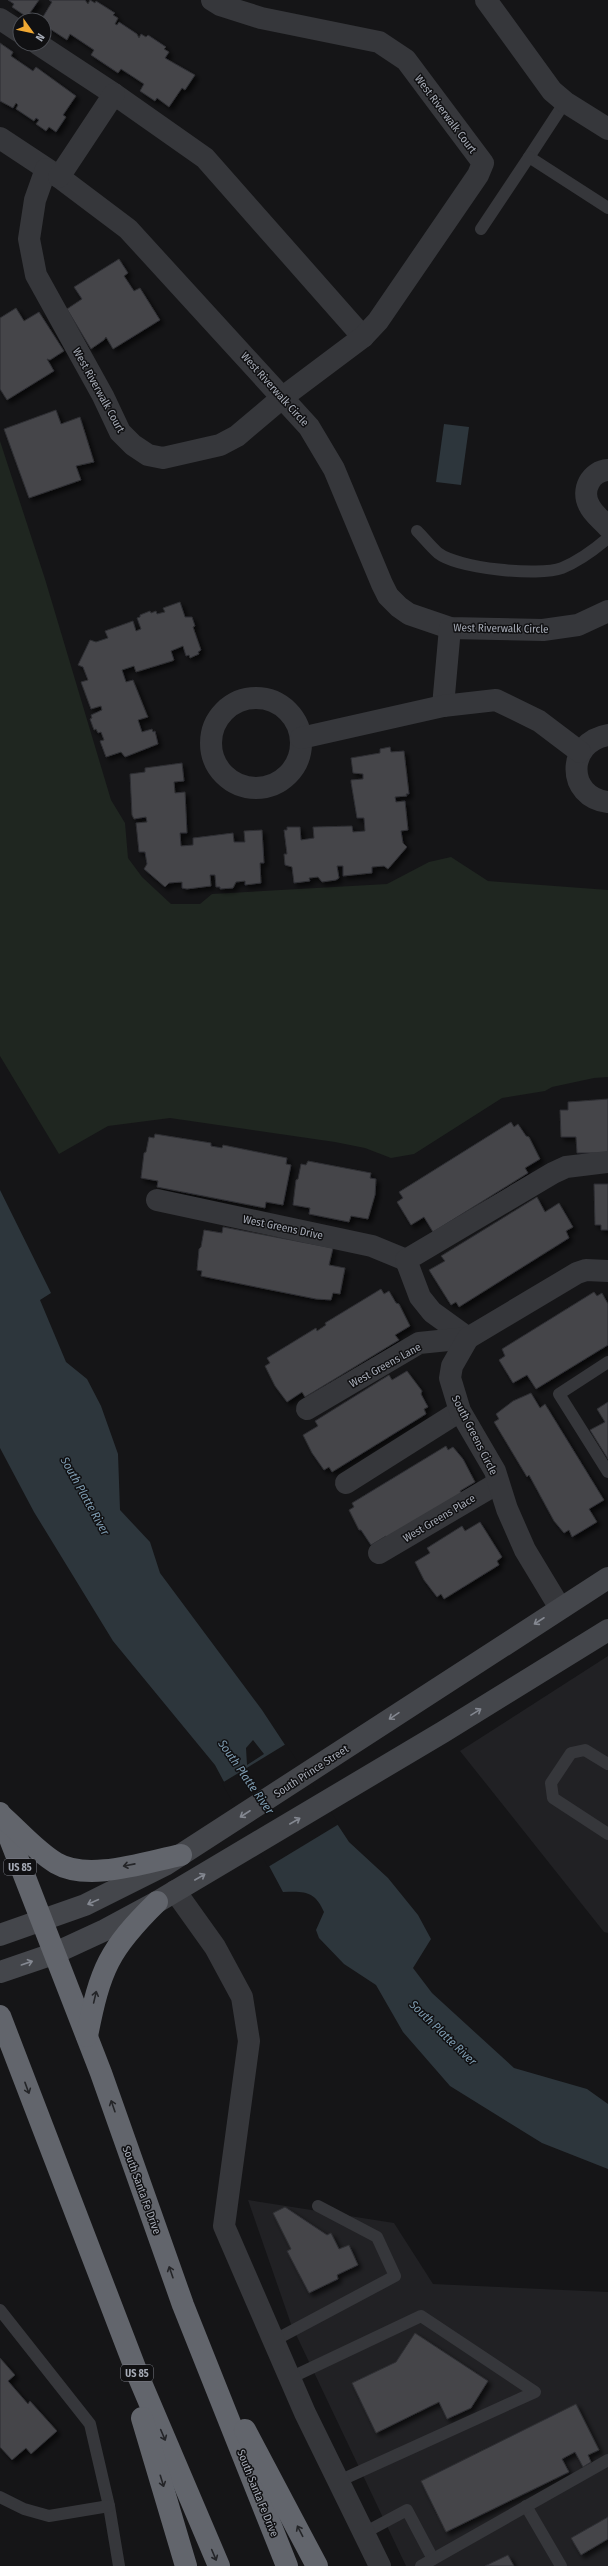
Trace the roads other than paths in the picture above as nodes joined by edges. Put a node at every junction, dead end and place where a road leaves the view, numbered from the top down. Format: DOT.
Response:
graph roads {
  1 [pos="486,0"];
  2 [pos="218,2"];
  3 [pos="0,19"];
  4 [pos="12,27"];
  5 [pos="50,52"];
  6 [pos="114,94"];
  7 [pos="565,102"];
  8 [pos="608,130"];
  9 [pos="0,138"];
  10 [pos="530,157"];
  11 [pos="52,173"];
  12 [pos="608,208"];
  13 [pos="481,229"];
  14 [pos="363,336"];
  15 [pos="283,397"];
  16 [pos="608,470"];
  17 [pos="605,528"];
  18 [pos="417,531"];
  19 [pos="608,611"];
  20 [pos="450,628"];
  21 [pos="443,706"];
  22 [pos="608,735"];
  23 [pos="301,738"];
  24 [pos="580,752"];
  25 [pos="608,802"];
  26 [pos="608,1162"];
  27 [pos="157,1200"];
  28 [pos="406,1260"];
  29 [pos="608,1271"];
  30 [pos="468,1338"];
  31 [pos="608,1362"];
  32 [pos="307,1409"];
  33 [pos="460,1411"];
  34 [pos="608,1472"];
  35 [pos="346,1483"];
  36 [pos="498,1483"];
  37 [pos="379,1553"];
  38 [pos="608,1578"];
  39 [pos="560,1608"];
  40 [pos="608,1630"];
  41 [pos="608,1764"];
  42 [pos="0,1814"];
  43 [pos="608,1834"];
  44 [pos="181,1855"];
  45 [pos="166,1896"];
  46 [pos="40,1920"];
  47 [pos="0,1935"];
  48 [pos="53,1954"];
  49 [pos="0,1972"];
  50 [pos="0,2016"];
  51 [pos="0,2035"];
  52 [pos="87,2036"];
  53 [pos="14,2052"];
  54 [pos="61,2178"];
  55 [pos="318,2206"];
  56 [pos="183,2305"];
  57 [pos="0,2310"];
  58 [pos="274,2340"];
  59 [pos="290,2378"];
  60 [pos="608,2460"];
  61 [pos="339,2482"];
  62 [pos="0,2497"];
  63 [pos="109,2506"];
  64 [pos="526,2506"];
  65 [pos="364,2532"];
  66 [pos="433,2559"];
  67 [pos="119,2566"];
  68 [pos="186,2566"];
  69 [pos="219,2566"];
  70 [pos="287,2566"];
  71 [pos="317,2566"];
  72 [pos="380,2566"];
  73 [pos="421,2566"];
  74 [pos="560,2566"];
  1 -- 7 [label="street"];
  2 -- 14 [label="street, West Riverwalk Court"];
  3 -- 4 [label="street"];
  5 -- 6 [label="street"];
  6 -- 11 [label="street, West Riverwalk Court"];
  6 -- 14 [label="street"];
  7 -- 8 [label="street"];
  7 -- 10 [label="lane"];
  9 -- 11 [label="street, West Riverwalk Circle"];
  10 -- 12 [label="lane"];
  10 -- 13 [label="lane"];
  11 -- 15 [label="street, West Riverwalk Circle"];
  11 -- 15 [label="street, West Riverwalk Court"];
  14 -- 15 [label="street, West Riverwalk Court"];
  15 -- 20 [label="street, West Riverwalk Circle"];
  16 -- 17 [label="street"];
  17 -- 18 [label="lane"];
  19 -- 20 [label="street, West Riverwalk Circle"];
  20 -- 21 [label="street"];
  21 -- 23 [label="street"];
  21 -- 24 [label="street"];
  22 -- 24 [label="street"];
  23 -- 23 [label="street"];
  24 -- 25 [label="street"];
  26 -- 28 [label="street"];
  27 -- 28 [label="street, West Greens Drive"];
  28 -- 30 [label="street"];
  29 -- 30 [label="street, South Greens Circle"];
  30 -- 32 [label="street, West Greens Lane"];
  30 -- 33 [label="street, South Greens Circle"];
  31 -- 34 [label="lane"];
  33 -- 35 [label="street"];
  33 -- 36 [label="street, South Greens Circle"];
  36 -- 37 [label="street, West Greens Place"];
  36 -- 39 [label="street, South Greens Circle"];
  38 -- 39 [label="street, South Prince Street"];
  39 -- 44 [label="street, South Prince Street, one-way"];
  45 -- 40 [label="street, one-way"];
  41 -- 43 [label="lane"];
  44 -- 42 [label="highway, one-way"];
  42 -- 46 [label="highway, South Santa Fe Drive / US 85"];
  44 -- 46 [label="street, South Prince Street, one-way"];
  45 -- 48 [label="street"];
  52 -- 45 [label="highway, one-way"];
  45 -- 58 [label="street"];
  46 -- 47 [label="street, South Prince Street"];
  46 -- 48 [label="highway, South Santa Fe Drive / US 85"];
  49 -- 48 [label="street, one-way"];
  48 -- 52 [label="highway, South Santa Fe Drive / US 85"];
  50 -- 53 [label="highway, US 85"];
  51 -- 53 [label="highway"];
  56 -- 52 [label="highway, South Santa Fe Drive / US 85, one-way"];
  53 -- 54 [label="highway, US 85, one-way"];
  54 -- 68 [label="highway, one-way"];
  54 -- 69 [label="highway, US 85, one-way"];
  55 -- 58 [label="lane"];
  56 -- 70 [label="highway, South Santa Fe Drive / US 85"];
  71 -- 56 [label="highway, one-way"];
  57 -- 63 [label="lane"];
  58 -- 59 [label="street"];
  59 -- 61 [label="street"];
  59 -- 61 [label="lane"];
  60 -- 64 [label="lane"];
  61 -- 65 [label="street"];
  62 -- 63 [label="lane"];
  63 -- 67 [label="lane"];
  64 -- 66 [label="lane"];
  64 -- 74 [label="lane"];
  65 -- 66 [label="lane"];
  65 -- 72 [label="street"];
  66 -- 73 [label="lane"];
}
